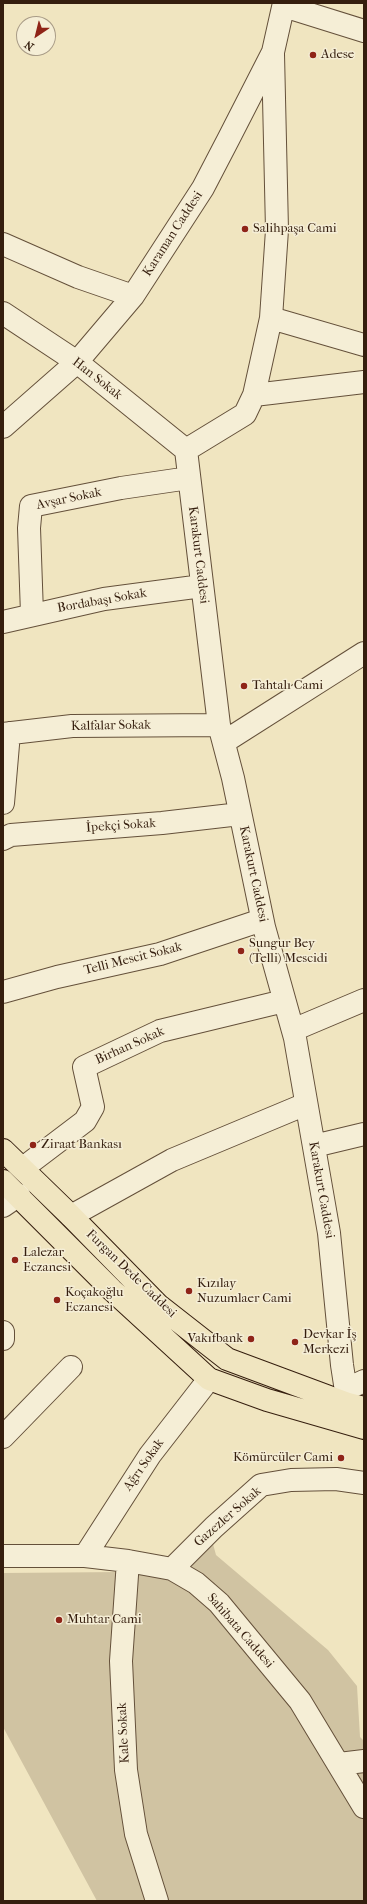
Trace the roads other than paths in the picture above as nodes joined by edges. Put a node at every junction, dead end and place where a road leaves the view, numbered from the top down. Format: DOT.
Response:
graph roads {
  1 [pos="284,4"];
  2 [pos="364,31"];
  3 [pos="272,52"];
  4 [pos="3,244"];
  5 [pos="133,296"];
  6 [pos="3,313"];
  7 [pos="271,318"];
  8 [pos="364,345"];
  9 [pos="77,362"];
  10 [pos="364,382"];
  11 [pos="254,395"];
  12 [pos="3,427"];
  13 [pos="186,450"];
  14 [pos="189,478"];
  15 [pos="202,586"];
  16 [pos="32,614"];
  17 [pos="3,622"];
  18 [pos="364,653"];
  19 [pos="222,733"];
  20 [pos="6,734"];
  21 [pos="3,803"];
  22 [pos="240,814"];
  23 [pos="3,838"];
  24 [pos="262,920"];
  25 [pos="3,992"];
  26 [pos="364,1000"];
  27 [pos="284,1001"];
  28 [pos="292,1030"];
  29 [pos="306,1104"];
  30 [pos="364,1134"];
  31 [pos="314,1146"];
  32 [pos="3,1150"];
  33 [pos="23,1168"];
  34 [pos="3,1180"];
  35 [pos="11,1201"];
  36 [pos="71,1216"];
  37 [pos="3,1332"];
  38 [pos="3,1339"];
  39 [pos="71,1367"];
  40 [pos="209,1379"];
  41 [pos="355,1396"];
  42 [pos="364,1428"];
  43 [pos="3,1437"];
  44 [pos="364,1483"];
  45 [pos="3,1556"];
  46 [pos="85,1556"];
  47 [pos="128,1561"];
  48 [pos="172,1568"];
  49 [pos="364,1761"];
  50 [pos="339,1764"];
  51 [pos="364,1807"];
  52 [pos="157,1901"];
  1 -- 2 [label="street"];
  1 -- 3 [label="street, Karaman Caddesi"];
  3 -- 5 [label="street, Karaman Caddesi"];
  3 -- 7 [label="street"];
  4 -- 5 [label="street"];
  5 -- 9 [label="street, Karaman Caddesi"];
  6 -- 9 [label="street, Han Sokak"];
  7 -- 8 [label="street"];
  7 -- 11 [label="street"];
  9 -- 12 [label="street, Karaman Caddesi"];
  9 -- 13 [label="street, Han Sokak"];
  10 -- 11 [label="street"];
  11 -- 13 [label="street"];
  13 -- 14 [label="street, Karakurt Caddesi"];
  14 -- 15 [label="street, Karakurt Caddesi"];
  14 -- 16 [label="street, Avşar Sokak"];
  15 -- 16 [label="street, Bordabaşı Sokak"];
  15 -- 19 [label="street, Karakurt Caddesi"];
  16 -- 17 [label="street, Bordabaşı Sokak"];
  18 -- 19 [label="street"];
  19 -- 20 [label="street, Kalfalar Sokak"];
  19 -- 22 [label="street, Karakurt Caddesi"];
  20 -- 21 [label="street"];
  22 -- 23 [label="street, İpekçi Sokak"];
  22 -- 24 [label="street, Karakurt Caddesi"];
  24 -- 25 [label="street, Telli Mescit Sokak"];
  24 -- 27 [label="street, Karakurt Caddesi"];
  26 -- 28 [label="street"];
  27 -- 28 [label="street, Karakurt Caddesi"];
  27 -- 33 [label="street, Birhan Sokak"];
  28 -- 29 [label="street, Karakurt Caddesi"];
  29 -- 31 [label="street, Karakurt Caddesi"];
  29 -- 36 [label="street"];
  30 -- 31 [label="street"];
  31 -- 41 [label="street, Karakurt Caddesi"];
  32 -- 33 [label="main road, Furgan Dede Caddesi"];
  33 -- 36 [label="main road, Furgan Dede Caddesi"];
  34 -- 35 [label="main road, Furgan Dede Caddesi"];
  35 -- 40 [label="main road, Furgan Dede Caddesi"];
  36 -- 41 [label="main road, Furgan Dede Caddesi"];
  37 -- 38 [label="street"];
  39 -- 43 [label="street"];
  40 -- 42 [label="main road, Furgan Dede Caddesi"];
  40 -- 46 [label="street, Ağrı Sokak"];
  44 -- 48 [label="street, Gazezler Sokak"];
  45 -- 46 [label="street, Sahibata Caddesi"];
  46 -- 47 [label="street, Sahibata Caddesi"];
  47 -- 48 [label="street, Sahibata Caddesi"];
  47 -- 52 [label="street, Kale Sokak"];
  48 -- 50 [label="street, Sahibata Caddesi"];
  49 -- 50 [label="street"];
  50 -- 51 [label="street, Sahibata Caddesi"];
}
